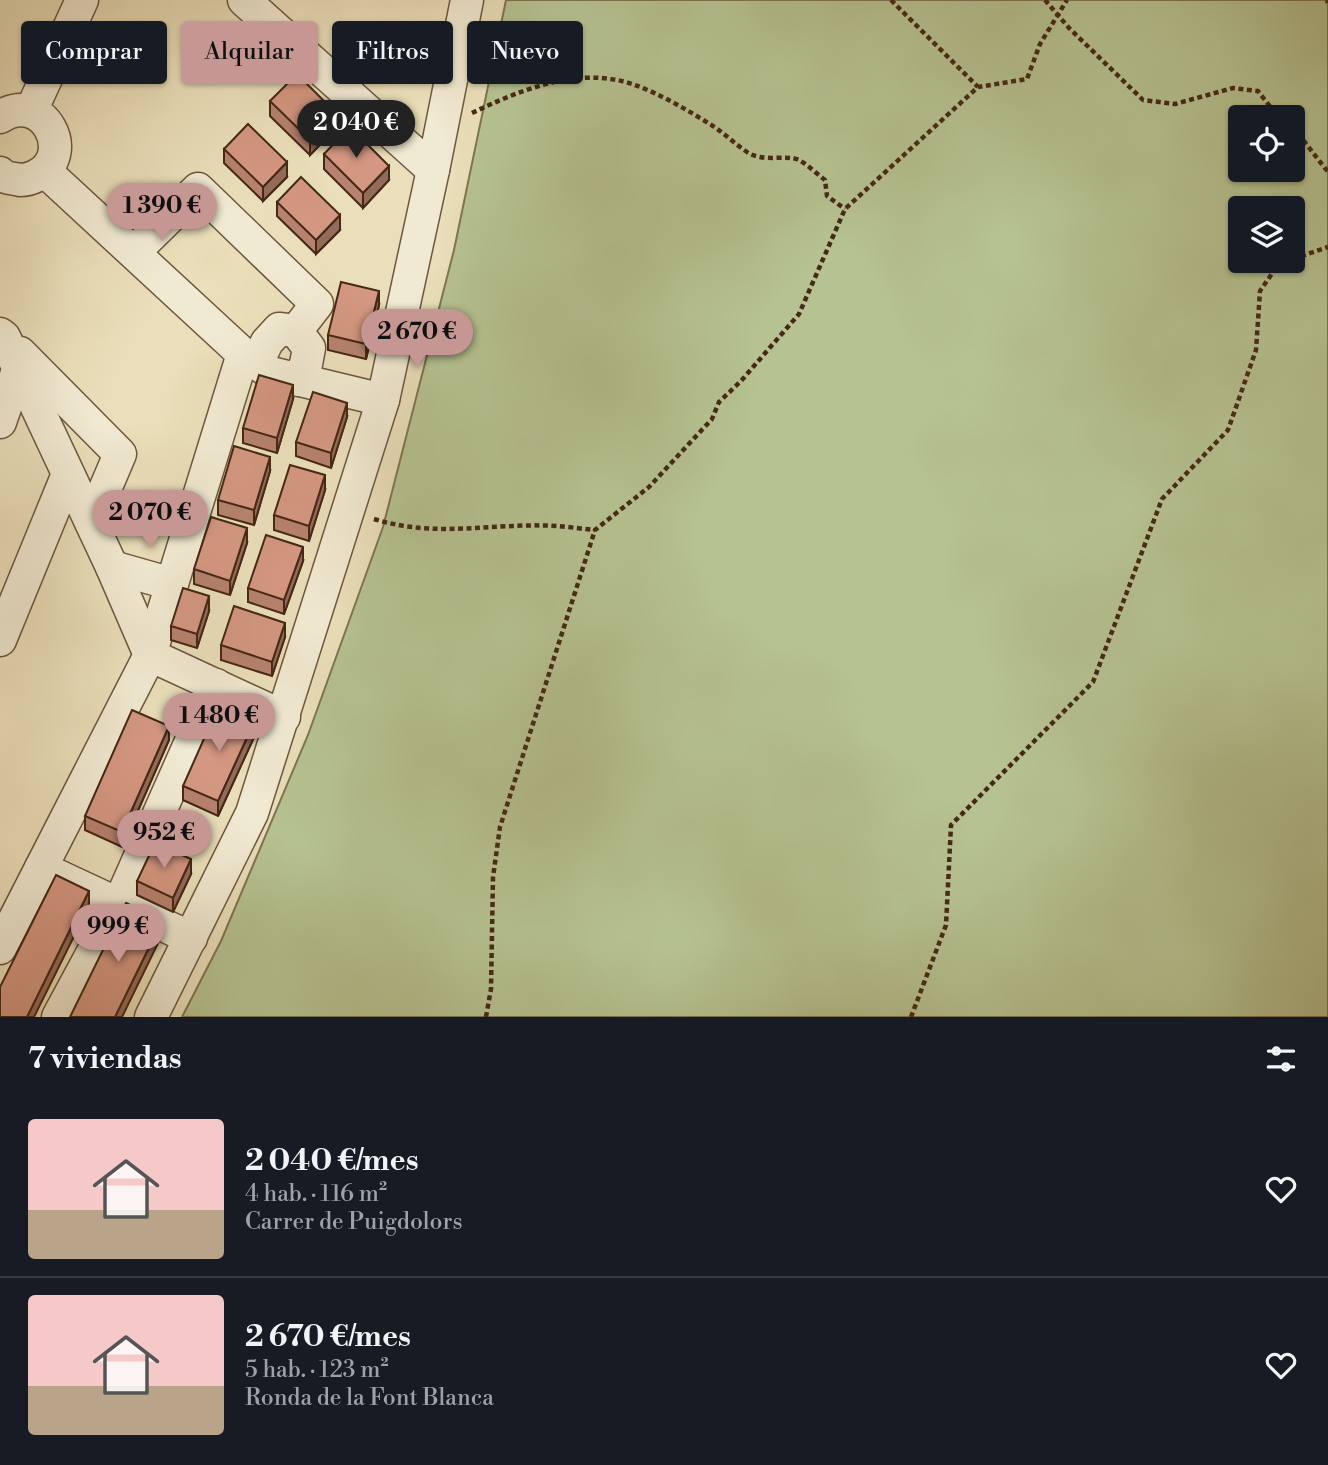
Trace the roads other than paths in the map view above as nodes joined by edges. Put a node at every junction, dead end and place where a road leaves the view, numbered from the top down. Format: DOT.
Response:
graph roads {
  1 [pos="82,0"];
  2 [pos="244,0"];
  3 [pos="467,0"];
  4 [pos="31,111"];
  5 [pos="0,117"];
  6 [pos="433,170"];
  7 [pos="45,171"];
  8 [pos="2,179"];
  9 [pos="134,252"];
  10 [pos="296,331"];
  11 [pos="2,335"];
  12 [pos="250,358"];
  13 [pos="19,367"];
  14 [pos="299,380"];
  15 [pos="383,400"];
  16 [pos="0,422"];
  17 [pos="68,474"];
  18 [pos="91,522"];
  19 [pos="112,567"];
  20 [pos="172,584"];
  21 [pos="0,640"];
  22 [pos="150,655"];
  23 [pos="216,685"];
  24 [pos="284,718"];
  25 [pos="41,868"];
  26 [pos="119,904"];
  27 [pos="191,937"];
  28 [pos="0,948"];
  29 [pos="58,1017"];
  30 [pos="151,1017"];
  1 -- 4 [label="street"];
  2 -- 6 [label="street"];
  3 -- 6 [label="street"];
  4 -- 5 [label="street"];
  4 -- 7 [label="street"];
  6 -- 15 [label="street"];
  7 -- 8 [label="street"];
  7 -- 9 [label="street"];
  9 -- 10 [label="street"];
  9 -- 12 [label="street"];
  10 -- 12 [label="street"];
  10 -- 14 [label="street"];
  11 -- 13 [label="street"];
  11 -- 18 [label="street"];
  12 -- 14 [label="street"];
  12 -- 20 [label="street"];
  13 -- 16 [label="street"];
  13 -- 17 [label="street"];
  14 -- 15 [label="street"];
  15 -- 24 [label="street"];
  17 -- 18 [label="street"];
  17 -- 21 [label="street"];
  18 -- 19 [label="street"];
  19 -- 20 [label="street"];
  19 -- 22 [label="street"];
  20 -- 22 [label="street"];
  22 -- 23 [label="street"];
  22 -- 25 [label="street"];
  23 -- 24 [label="street"];
  23 -- 26 [label="street"];
  24 -- 27 [label="street"];
  25 -- 26 [label="street"];
  25 -- 28 [label="street"];
  26 -- 27 [label="street"];
  26 -- 29 [label="street"];
  27 -- 30 [label="street"];
}
